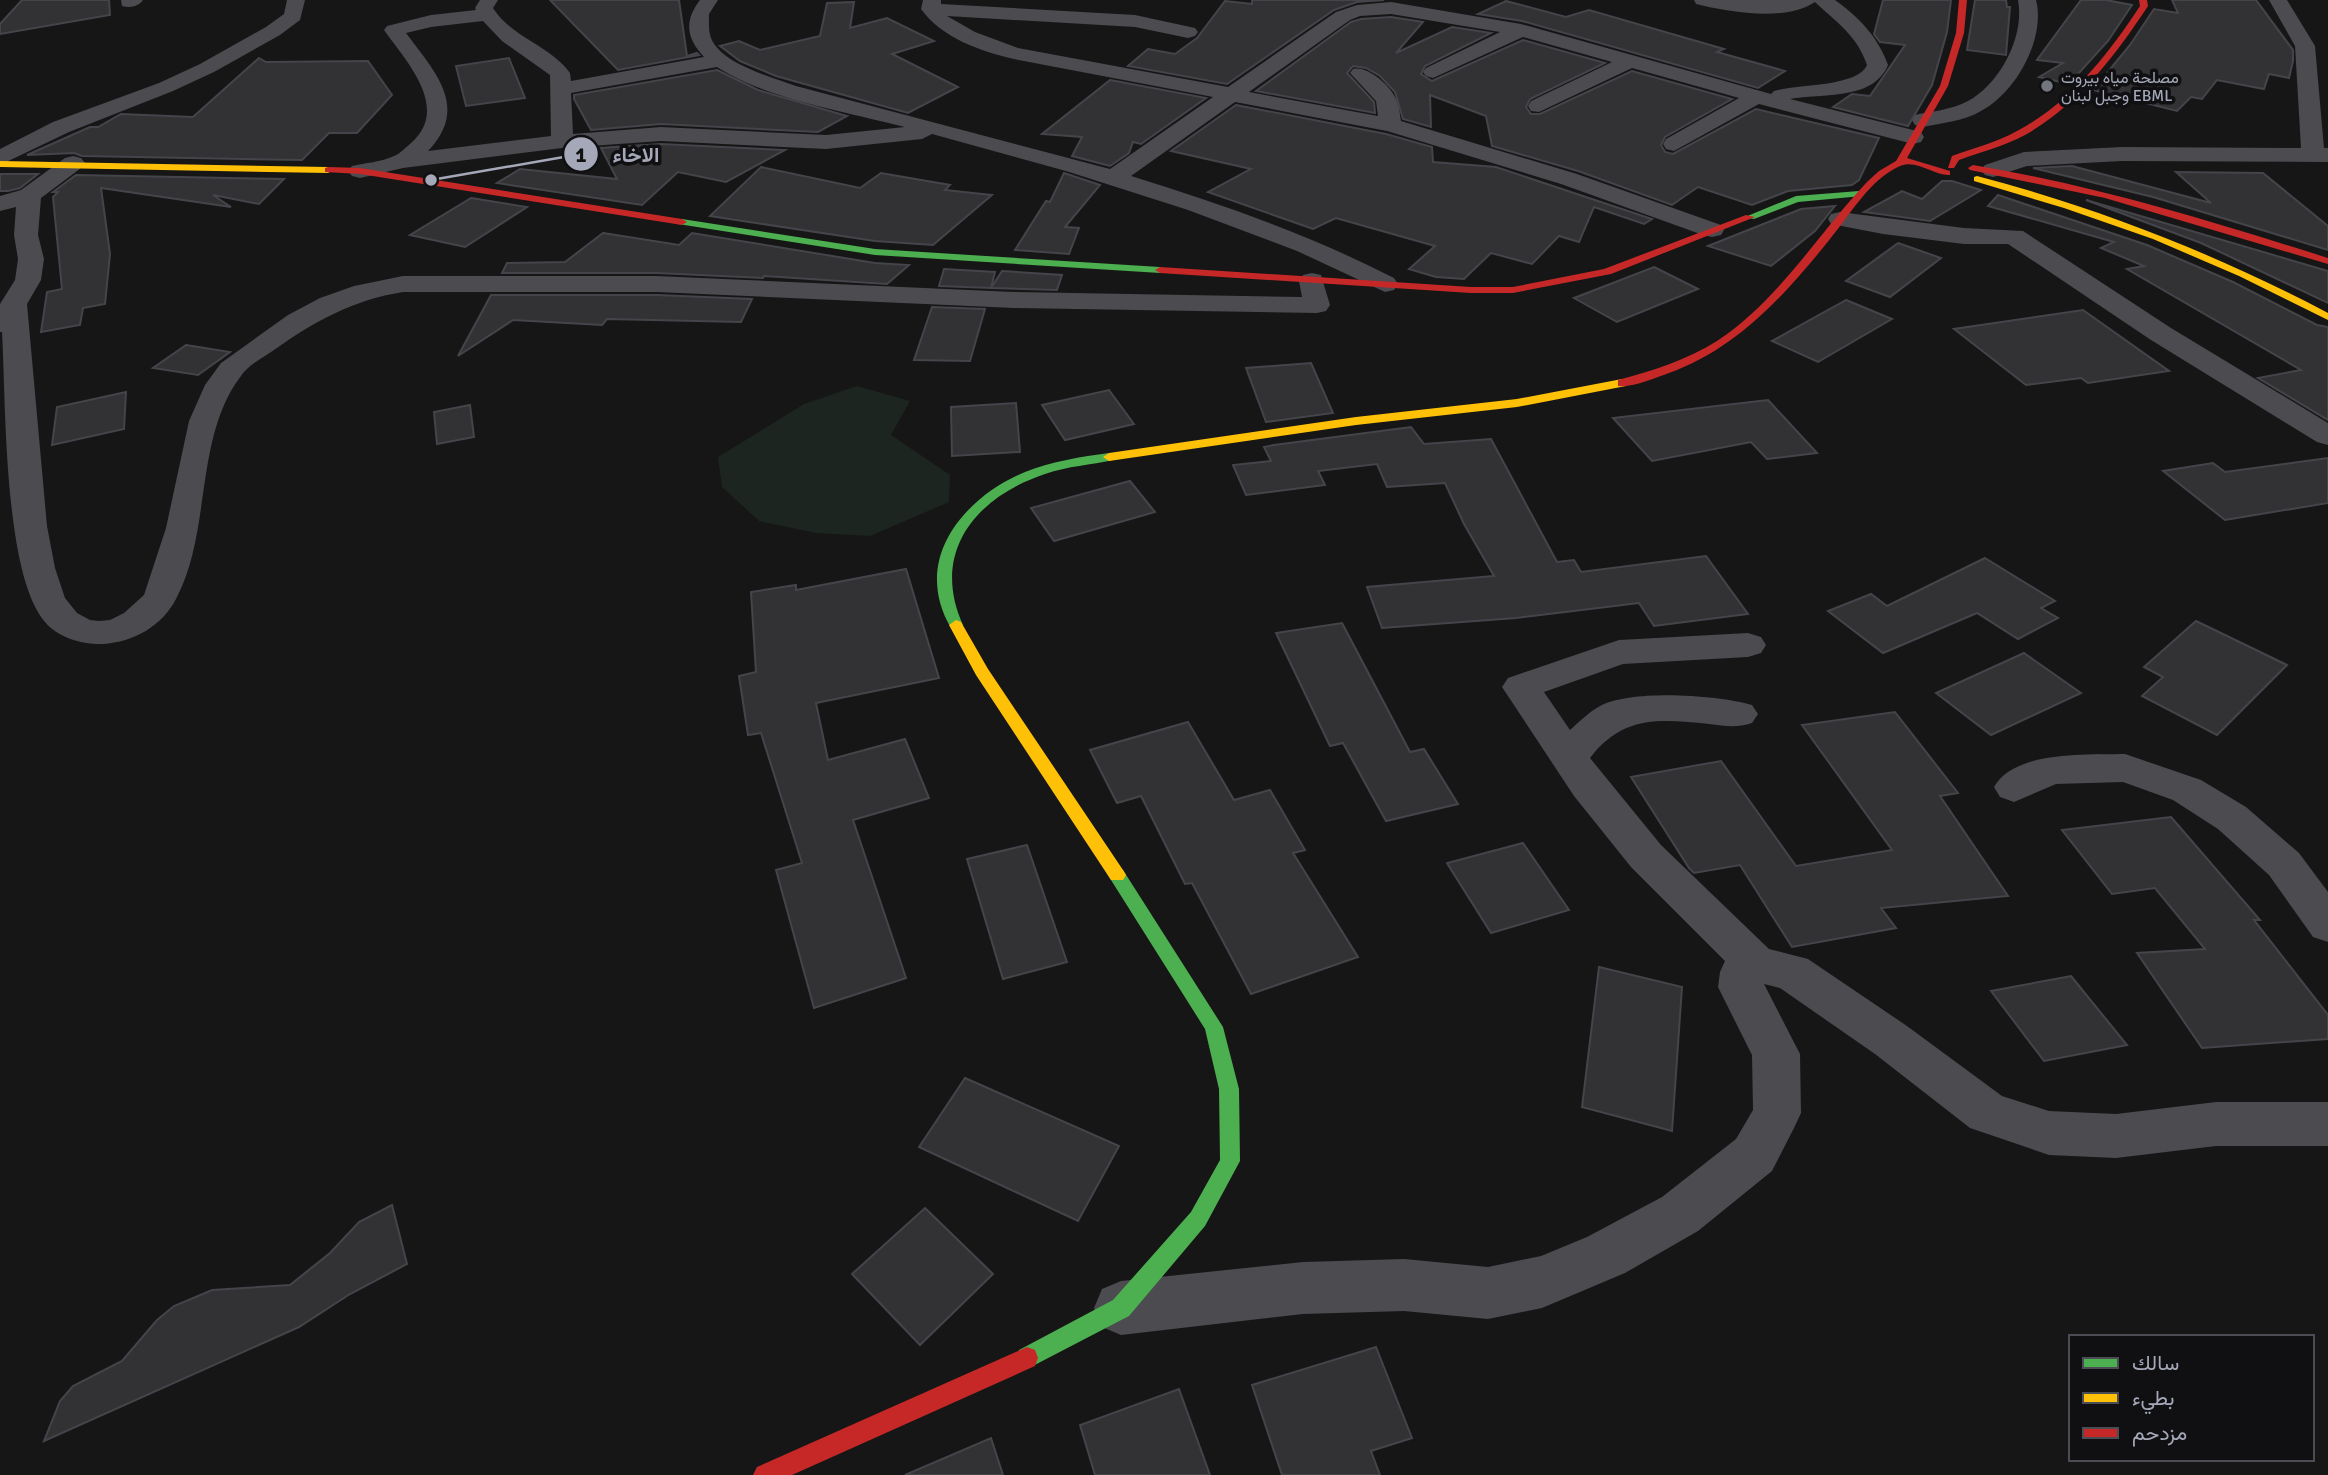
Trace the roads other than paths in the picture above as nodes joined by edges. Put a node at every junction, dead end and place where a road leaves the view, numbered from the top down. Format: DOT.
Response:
graph roads {
  1 [pos="296,0"];
  2 [pos="709,0"];
  3 [pos="1703,0"];
  4 [pos="1807,0"];
  5 [pos="1822,0"];
  6 [pos="1964,0"];
  7 [pos="2027,0"];
  8 [pos="2143,0"];
  9 [pos="2278,0"];
  10 [pos="1338,1"];
  11 [pos="931,5"];
  12 [pos="488,8"];
  13 [pos="1391,8"];
  14 [pos="1521,30"];
  15 [pos="1188,32"];
  16 [pos="722,60"];
  17 [pos="1632,60"];
  18 [pos="1433,72"];
  19 [pos="1360,73"];
  20 [pos="561,89"];
  21 [pos="1231,94"];
  22 [pos="1766,99"];
  23 [pos="1539,106"];
  24 [pos="1391,125"];
  25 [pos="1918,129"];
  26 [pos="944,131"];
  27 [pos="562,141"];
  28 [pos="1674,145"];
  29 [pos="0,158"];
  30 [pos="2323,159"];
  31 [pos="403,161"];
  32 [pos="1901,161"];
  33 [pos="73,163"];
  34 [pos="0,164"];
  35 [pos="1949,169"];
  36 [pos="360,171"];
  37 [pos="1981,172"];
  38 [pos="1114,177"];
  39 [pos="1859,194"];
  40 [pos="29,195"];
  41 [pos="0,204"];
  42 [pos="1840,219"];
  43 [pos="1712,230"];
  44 [pos="2328,261"];
  45 [pos="1312,281"];
  46 [pos="1385,284"];
  47 [pos="7,315"];
  48 [pos="2328,317"];
  49 [pos="2328,436"];
  50 [pos="1748,645"];
  51 [pos="1739,714"];
  52 [pos="1569,758"];
  53 [pos="2014,787"];
  54 [pos="2328,925"];
  55 [pos="1756,964"];
  56 [pos="2328,1124"];
  57 [pos="1121,1308"];
  58 [pos="765,1475"];
  1 -- 29 [label="street"];
  2 -- 16 [label="street"];
  3 -- 4 [label="street"];
  5 -- 22 [label="street"];
  6 -- 25 [label="main road"];
  7 -- 25 [label="street"];
  8 -- 35 [label="main road"];
  9 -- 30 [label="street"];
  10 -- 13 [label="street"];
  11 -- 15 [label="street"];
  11 -- 21 [label="street"];
  12 -- 20 [label="street"];
  12 -- 31 [label="street"];
  13 -- 14 [label="street"];
  13 -- 21 [label="street"];
  14 -- 17 [label="street"];
  14 -- 18 [label="street"];
  16 -- 20 [label="street"];
  16 -- 26 [label="street"];
  17 -- 22 [label="street"];
  17 -- 23 [label="street"];
  19 -- 24 [label="street"];
  20 -- 27 [label="street"];
  21 -- 24 [label="street"];
  21 -- 38 [label="street"];
  22 -- 25 [label="street"];
  22 -- 28 [label="street"];
  24 -- 43 [label="street"];
  25 -- 32 [label="main road"];
  26 -- 27 [label="street"];
  26 -- 38 [label="street"];
  27 -- 31 [label="street"];
  30 -- 37 [label="street"];
  31 -- 36 [label="street"];
  32 -- 35 [label="main road"];
  32 -- 39 [label="main road"];
  33 -- 34 [label="main road"];
  33 -- 36 [label="main road"];
  33 -- 40 [label="street"];
  35 -- 37 [label="main road"];
  36 -- 45 [label="main road"];
  37 -- 44 [label="main road"];
  37 -- 48 [label="main road"];
  38 -- 46 [label="street"];
  39 -- 42 [label="main road"];
  39 -- 43 [label="main road"];
  40 -- 41 [label="street"];
  40 -- 47 [label="street"];
  42 -- 49 [label="street"];
  42 -- 57 [label="main road"];
  43 -- 46 [label="main road"];
  45 -- 46 [label="main road"];
  45 -- 47 [label="street"];
  50 -- 52 [label="street"];
  51 -- 52 [label="street"];
  52 -- 55 [label="street"];
  53 -- 54 [label="street"];
  55 -- 56 [label="street"];
  55 -- 57 [label="street"];
  57 -- 58 [label="main road"];
}
